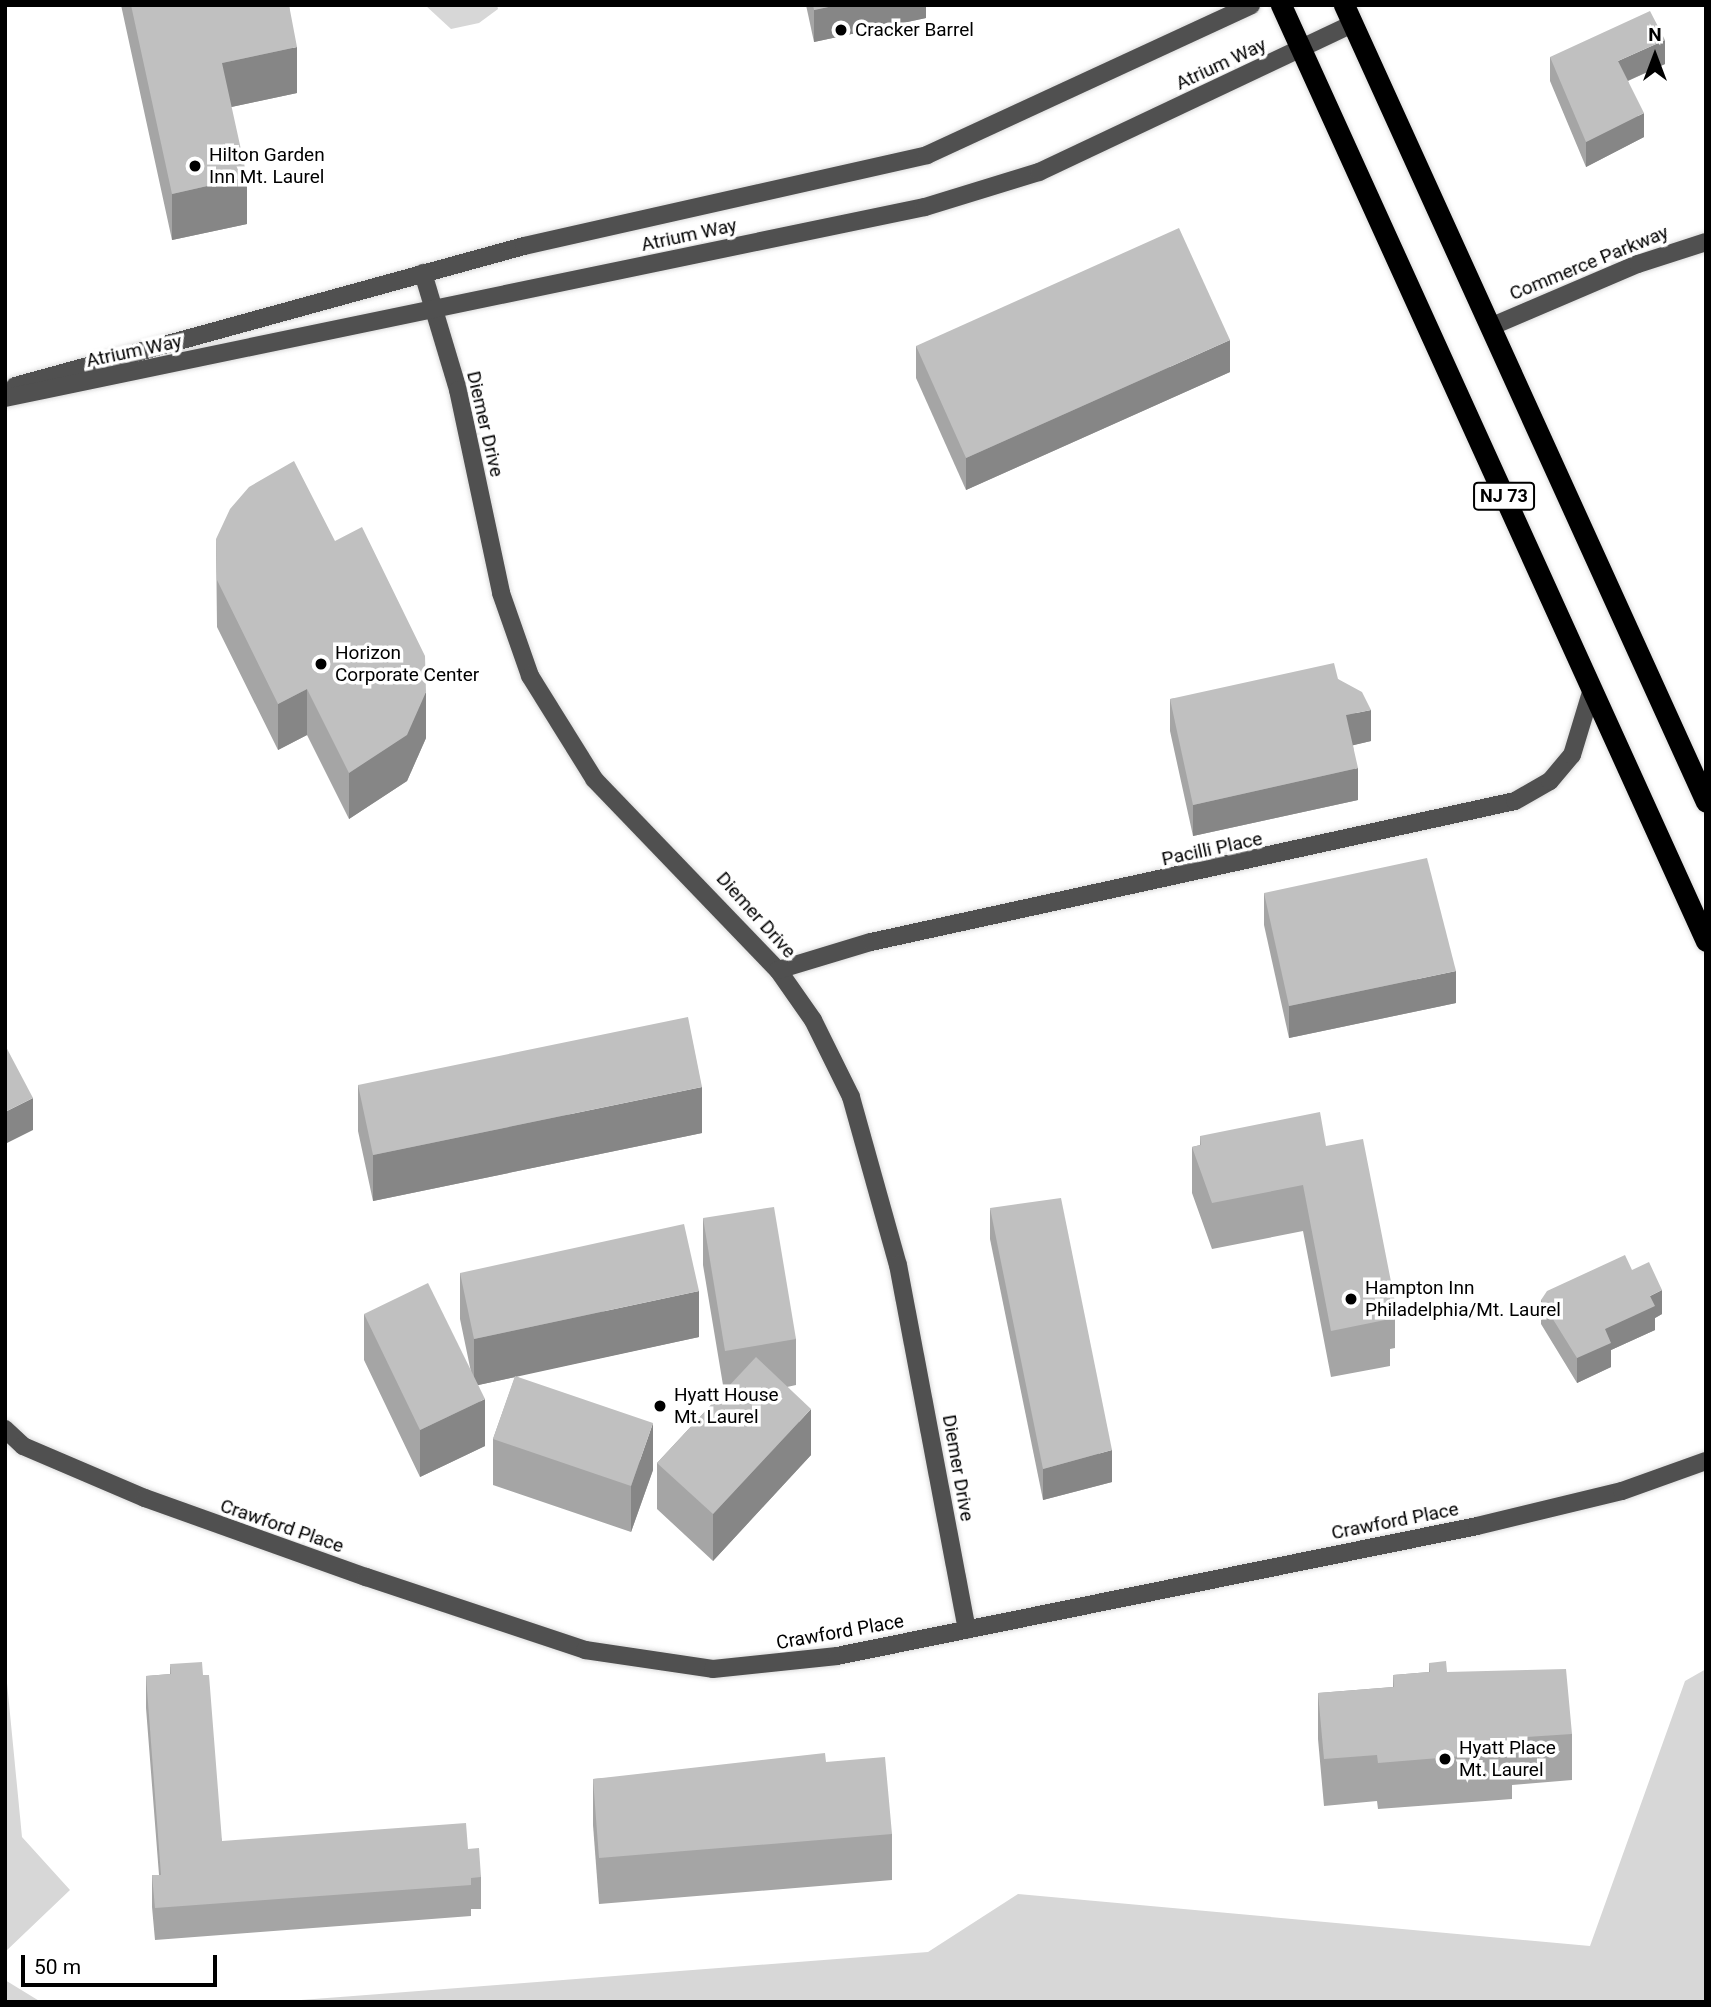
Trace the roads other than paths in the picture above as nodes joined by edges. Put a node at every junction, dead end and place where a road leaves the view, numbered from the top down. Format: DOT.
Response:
graph roads {
  1 [pos="1251,5"];
  2 [pos="1281,5"];
  3 [pos="1348,15"];
  4 [pos="1301,50"];
  5 [pos="1706,243"];
  6 [pos="424,273"];
  7 [pos="434,312"];
  8 [pos="1490,327"];
  9 [pos="5,389"];
  10 [pos="5,398"];
  11 [pos="1592,689"];
  12 [pos="1706,802"];
  13 [pos="1706,942"];
  14 [pos="778,970"];
  15 [pos="5,1429"];
  16 [pos="1706,1461"];
  17 [pos="967,1630"];
  1 -- 6 [label="street, Atrium Way"];
  2 -- 4 [label="highway, NJ 73"];
  3 -- 4 [label="street, Atrium Way"];
  3 -- 8 [label="highway, NJ 73"];
  4 -- 7 [label="street, Atrium Way"];
  4 -- 11 [label="highway, NJ 73"];
  5 -- 8 [label="street, Commerce Parkway"];
  6 -- 7 [label="street, Diemer Drive"];
  6 -- 9 [label="street, Atrium Way"];
  7 -- 10 [label="street, Atrium Way"];
  7 -- 14 [label="street, Diemer Drive"];
  8 -- 12 [label="highway, NJ 73"];
  11 -- 13 [label="highway, NJ 73"];
  11 -- 14 [label="street, Pacilli Place"];
  14 -- 17 [label="street, Diemer Drive"];
  15 -- 17 [label="street, Crawford Place"];
  16 -- 17 [label="street, Crawford Place"];
}
